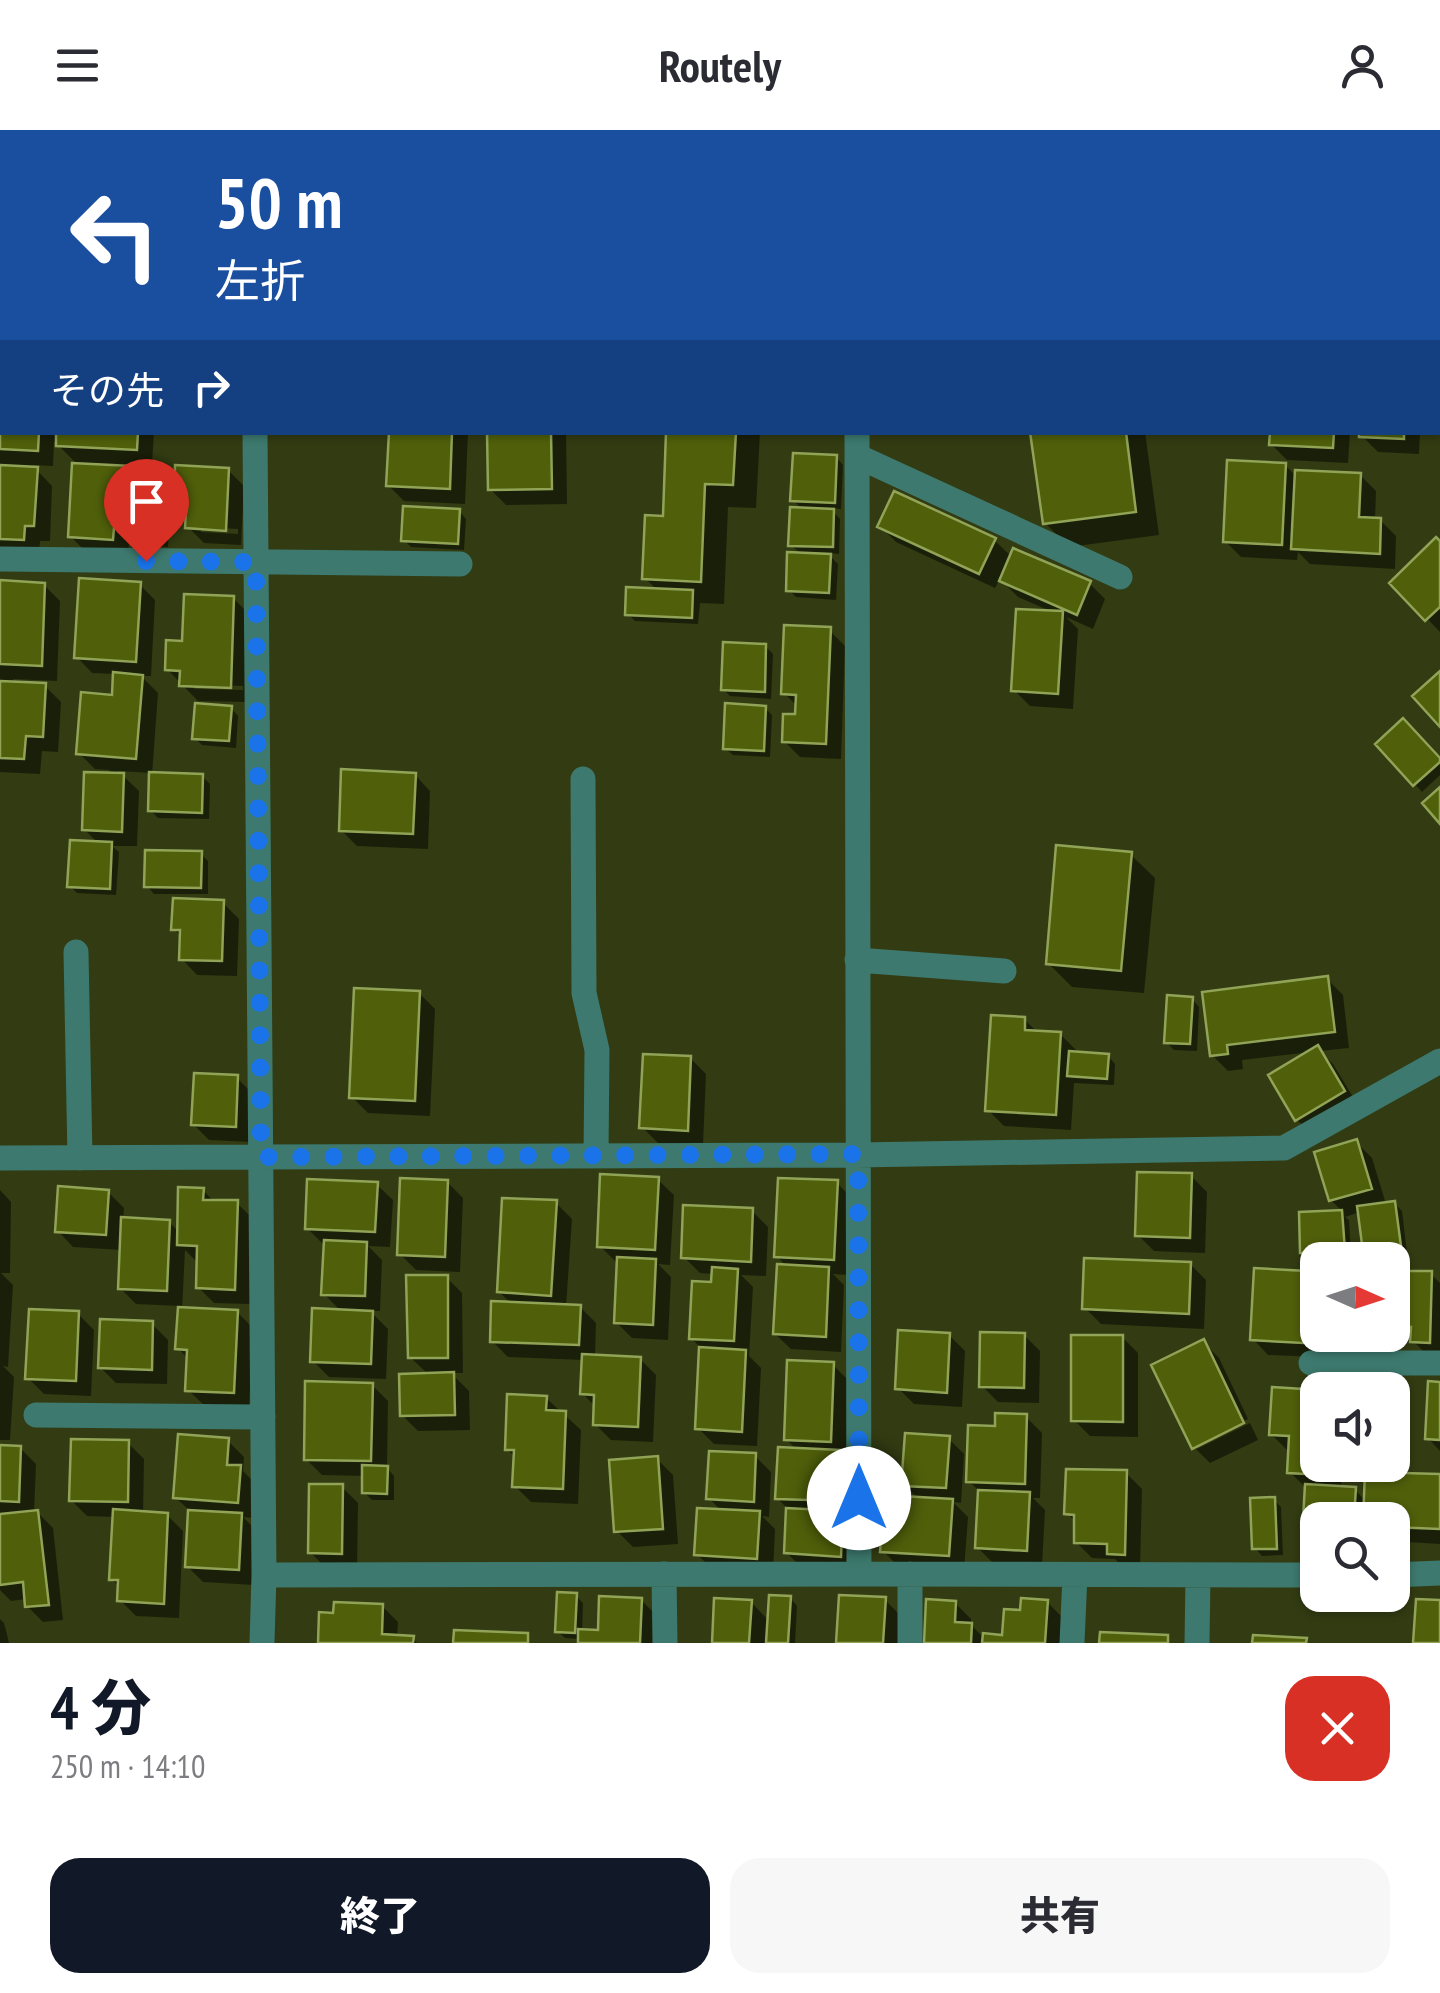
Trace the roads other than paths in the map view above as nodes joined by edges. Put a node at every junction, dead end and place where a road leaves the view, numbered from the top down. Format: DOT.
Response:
graph roads {
  1 [pos="255,435"];
  2 [pos="857,444"];
  3 [pos="0,559"];
  4 [pos="256,562"];
  5 [pos="460,564"];
  6 [pos="1120,578"];
  7 [pos="583,779"];
  8 [pos="76,952"];
  9 [pos="857,960"];
  10 [pos="1004,971"];
  11 [pos="1440,1060"];
  12 [pos="858,1154"];
  13 [pos="596,1156"];
  14 [pos="261,1157"];
  15 [pos="0,1158"];
  16 [pos="80,1158"];
  17 [pos="1312,1363"];
  18 [pos="1440,1363"];
  19 [pos="36,1415"];
  20 [pos="262,1417"];
  21 [pos="1440,1573"];
  22 [pos="664,1574"];
  23 [pos="859,1574"];
  24 [pos="910,1574"];
  25 [pos="1410,1574"];
  26 [pos="1075,1575"];
  27 [pos="264,1576"];
  28 [pos="1198,1576"];
  29 [pos="1300,1576"];
  30 [pos="262,1643"];
  31 [pos="665,1643"];
  32 [pos="910,1643"];
  33 [pos="1072,1643"];
  34 [pos="1197,1643"];
  1 -- 4 [label="street"];
  2 -- 6 [label="street"];
  2 -- 9 [label="street"];
  3 -- 4 [label="street"];
  4 -- 5 [label="street"];
  4 -- 14 [label="street"];
  7 -- 13 [label="street"];
  8 -- 16 [label="street"];
  9 -- 10 [label="street"];
  9 -- 12 [label="street"];
  11 -- 12 [label="street"];
  12 -- 13 [label="street"];
  12 -- 23 [label="street"];
  13 -- 14 [label="street"];
  14 -- 16 [label="street"];
  14 -- 20 [label="street"];
  15 -- 16 [label="street"];
  17 -- 18 [label="street"];
  19 -- 20 [label="street"];
  20 -- 27 [label="street"];
  21 -- 25 [label="street"];
  22 -- 23 [label="street"];
  22 -- 27 [label="street"];
  22 -- 31 [label="street"];
  23 -- 24 [label="street"];
  24 -- 26 [label="street"];
  24 -- 32 [label="street"];
  26 -- 28 [label="street"];
  26 -- 33 [label="street"];
  27 -- 30 [label="street"];
  28 -- 29 [label="street"];
  28 -- 34 [label="street"];
}
